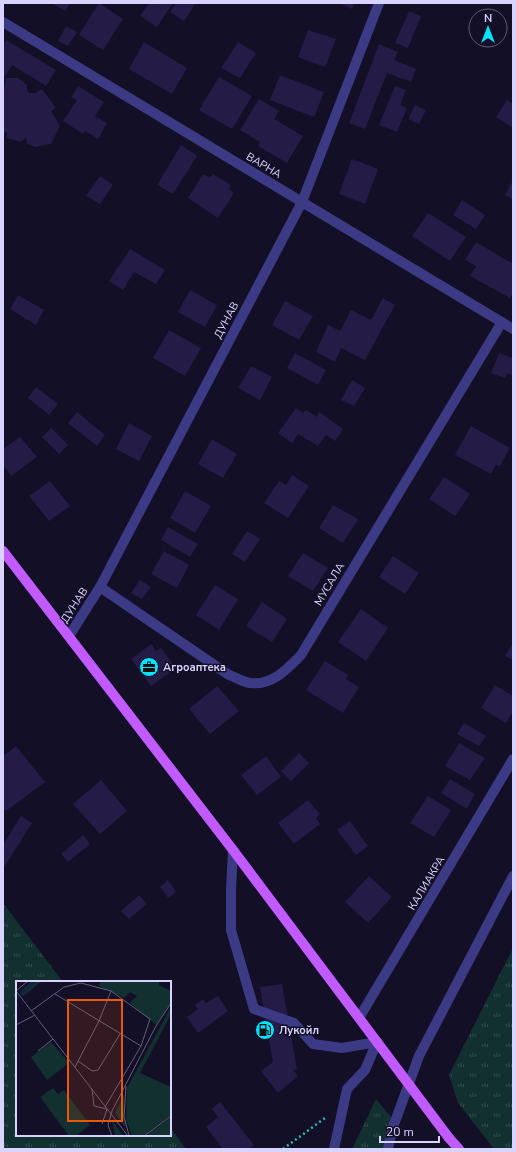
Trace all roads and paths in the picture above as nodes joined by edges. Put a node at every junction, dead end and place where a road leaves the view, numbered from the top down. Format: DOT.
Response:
graph roads {
  1 [pos="379,3"];
  2 [pos="3,22"];
  3 [pos="302,202"];
  4 [pos="502,322"];
  5 [pos="513,328"];
  6 [pos="3,551"];
  7 [pos="100,587"];
  8 [pos="69,636"];
  9 [pos="513,760"];
  10 [pos="233,850"];
  11 [pos="513,876"];
  12 [pos="360,1018"];
  13 [pos="377,1042"];
  14 [pos="343,1105"];
  15 [pos="283,1149"];
  16 [pos="334,1149"];
  17 [pos="388,1149"];
  18 [pos="457,1149"];
  1 -- 3 [label="street, ДУНАВ"];
  2 -- 3 [label="street, ВАРНА"];
  3 -- 4 [label="street, ВАРНА"];
  3 -- 7 [label="street, ДУНАВ"];
  4 -- 5 [label="street, ВАРНА"];
  4 -- 7 [label="street, МУСАЛА"];
  6 -- 8 [label="main road"];
  7 -- 8 [label="street, ДУНАВ"];
  8 -- 10 [label="main road"];
  9 -- 12 [label="street, КАЛИАКРА"];
  10 -- 12 [label="main road"];
  10 -- 13 [label="street"];
  11 -- 17 [label="street"];
  12 -- 13 [label="main road"];
  13 -- 14 [label="street"];
  13 -- 18 [label="main road, bridge"];
  14 -- 15 [label="path"];
  14 -- 16 [label="street"];
}
